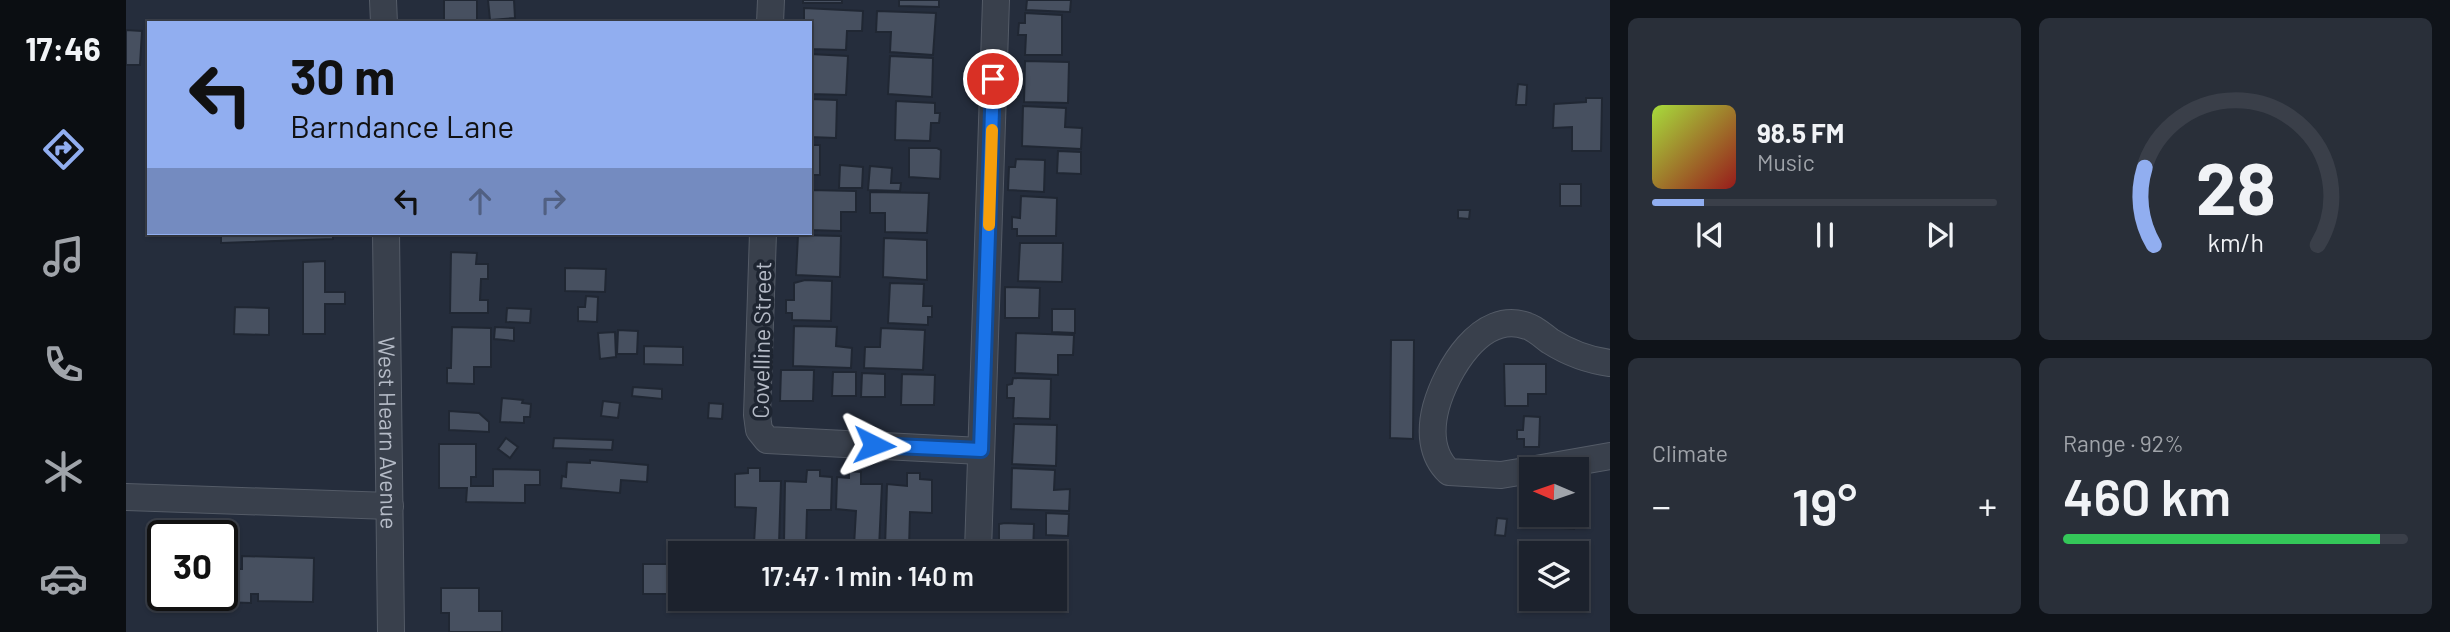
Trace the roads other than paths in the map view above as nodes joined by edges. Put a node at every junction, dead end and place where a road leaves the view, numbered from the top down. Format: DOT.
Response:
graph roads {
  1 [pos="383,0"];
  2 [pos="771,0"];
  3 [pos="996,0"];
  4 [pos="384,21"];
  5 [pos="770,21"];
  6 [pos="386,235"];
  7 [pos="763,235"];
  8 [pos="1610,363"];
  9 [pos="981,450"];
  10 [pos="1610,456"];
  11 [pos="1589,460"];
  12 [pos="1519,472"];
  13 [pos="126,497"];
  14 [pos="390,506"];
  15 [pos="978,541"];
  16 [pos="391,632"];
  1 -- 4 [label="street"];
  2 -- 5 [label="street"];
  3 -- 9 [label="street"];
  6 -- 14 [label="street, West Hearn Avenue"];
  7 -- 9 [label="street, Covelline Street"];
  8 -- 12 [label="street"];
  9 -- 15 [label="street"];
  10 -- 11 [label="street"];
  13 -- 14 [label="street"];
  14 -- 16 [label="street, West Hearn Avenue"];
}
